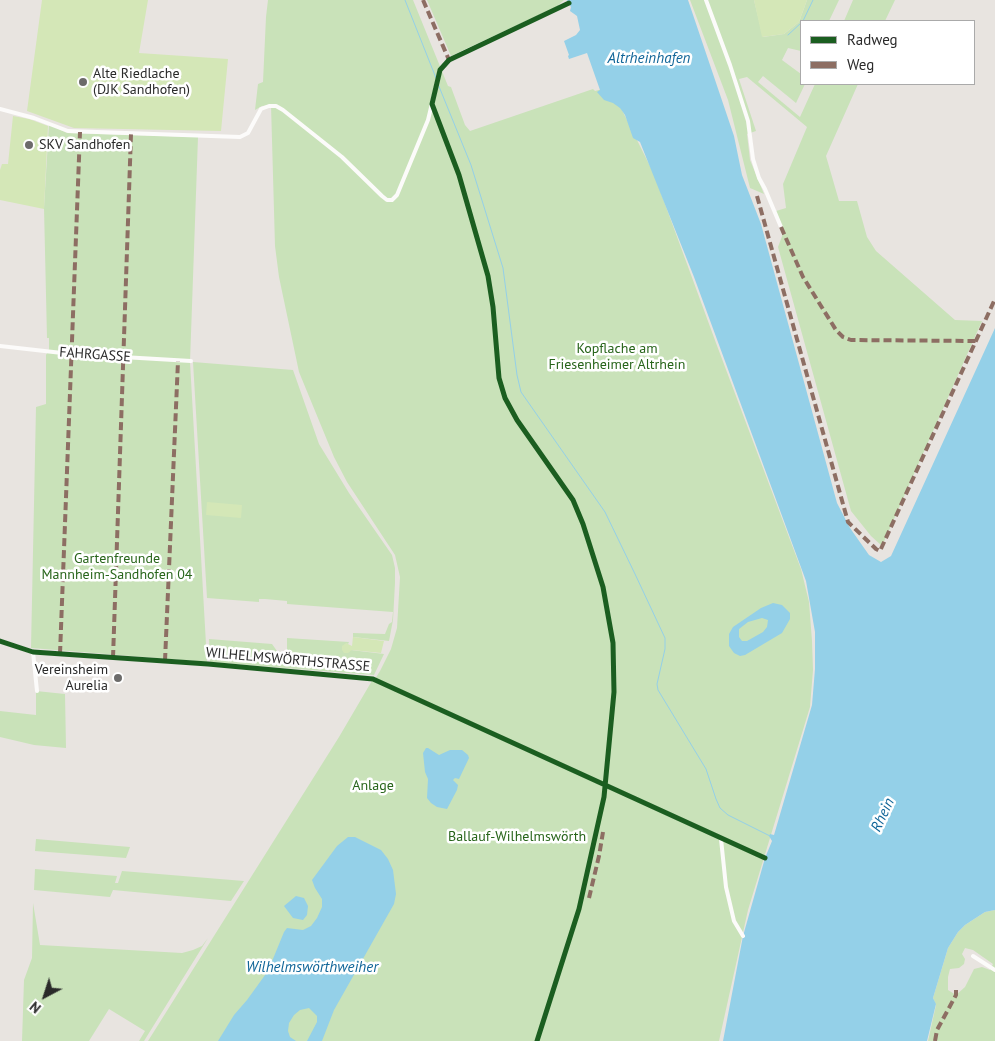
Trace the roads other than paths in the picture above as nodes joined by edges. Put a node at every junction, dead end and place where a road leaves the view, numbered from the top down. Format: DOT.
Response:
graph roads {
  1 [pos="706,0"];
  2 [pos="569,3"];
  3 [pos="0,109"];
  4 [pos="780,226"];
  5 [pos="0,346"];
  6 [pos="191,362"];
  7 [pos="0,641"];
  8 [pos="33,652"];
  9 [pos="37,691"];
  10 [pos="721,839"];
  11 [pos="765,858"];
  12 [pos="743,936"];
  13 [pos="973,956"];
  14 [pos="995,970"];
  1 -- 4 [label="street"];
  2 -- 3 [label="street"];
  5 -- 6 [label="street, FAHRGASSE"];
  7 -- 8 [label="street, WILHELMSWÖRTHSTRASSE"];
  8 -- 9 [label="street"];
  8 -- 10 [label="street, WILHELMSWÖRTHSTRASSE"];
  10 -- 11 [label="street, WILHELMSWÖRTHSTRASSE"];
  10 -- 12 [label="street"];
  13 -- 14 [label="street"];
}
